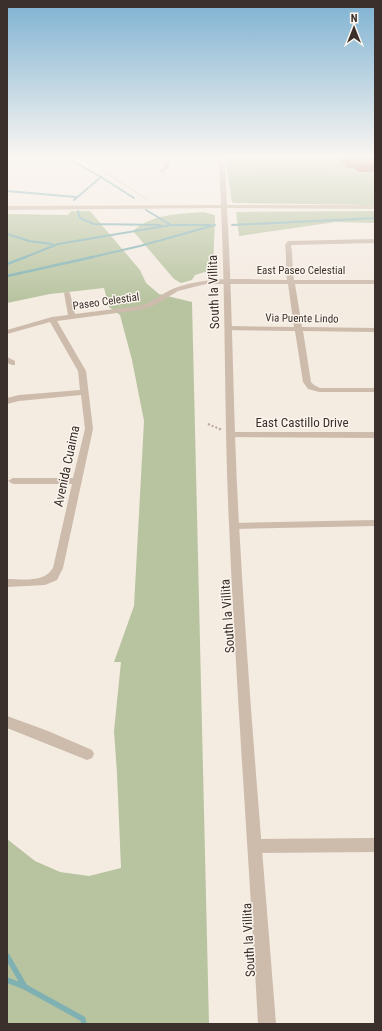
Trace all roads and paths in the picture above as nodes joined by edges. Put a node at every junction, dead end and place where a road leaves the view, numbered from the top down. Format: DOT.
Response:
graph roads {
  1 [pos="217,205"];
  2 [pos="223,207"];
  3 [pos="375,207"];
  4 [pos="7,208"];
  5 [pos="375,241"];
  6 [pos="228,281"];
  7 [pos="290,281"];
  8 [pos="375,282"];
  9 [pos="67,293"];
  10 [pos="72,316"];
  11 [pos="52,319"];
  12 [pos="228,328"];
  13 [pos="298,329"];
  14 [pos="375,330"];
  15 [pos="7,332"];
  16 [pos="375,390"];
  17 [pos="86,392"];
  18 [pos="7,401"];
  19 [pos="208,424"];
  20 [pos="230,432"];
  21 [pos="375,435"];
  22 [pos="13,481"];
  23 [pos="77,481"];
  24 [pos="375,523"];
  25 [pos="234,526"];
  26 [pos="7,583"];
  27 [pos="7,722"];
  28 [pos="87,754"];
  29 [pos="375,845"];
  30 [pos="257,846"];
  31 [pos="267,1024"];
  1 -- 2 [label="street"];
  2 -- 3 [label="street"];
  2 -- 4 [label="street"];
  2 -- 6 [label="street, South la Villita"];
  5 -- 7 [label="street"];
  6 -- 7 [label="street, East Paseo Celestial"];
  6 -- 10 [label="street, Paseo Celestial"];
  6 -- 12 [label="street, South la Villita"];
  7 -- 8 [label="street, East Paseo Celestial"];
  7 -- 13 [label="street"];
  9 -- 10 [label="street"];
  10 -- 11 [label="street, Paseo Celestial"];
  11 -- 15 [label="street, Paseo Celestial"];
  11 -- 17 [label="street, Avenida Cuaima"];
  12 -- 13 [label="street, Via Puente Lindo"];
  12 -- 20 [label="street, South la Villita"];
  13 -- 14 [label="street, Via Puente Lindo"];
  13 -- 16 [label="street"];
  17 -- 18 [label="street"];
  17 -- 23 [label="street, Avenida Cuaima"];
  19 -- 20 [label="path"];
  20 -- 21 [label="street, East Castillo Drive"];
  20 -- 25 [label="street, South la Villita"];
  22 -- 23 [label="street"];
  23 -- 26 [label="street, Avenida Cuaima"];
  24 -- 25 [label="street"];
  25 -- 30 [label="street, South la Villita"];
  27 -- 28 [label="street"];
  29 -- 30 [label="street"];
  30 -- 31 [label="street, South la Villita"];
}
